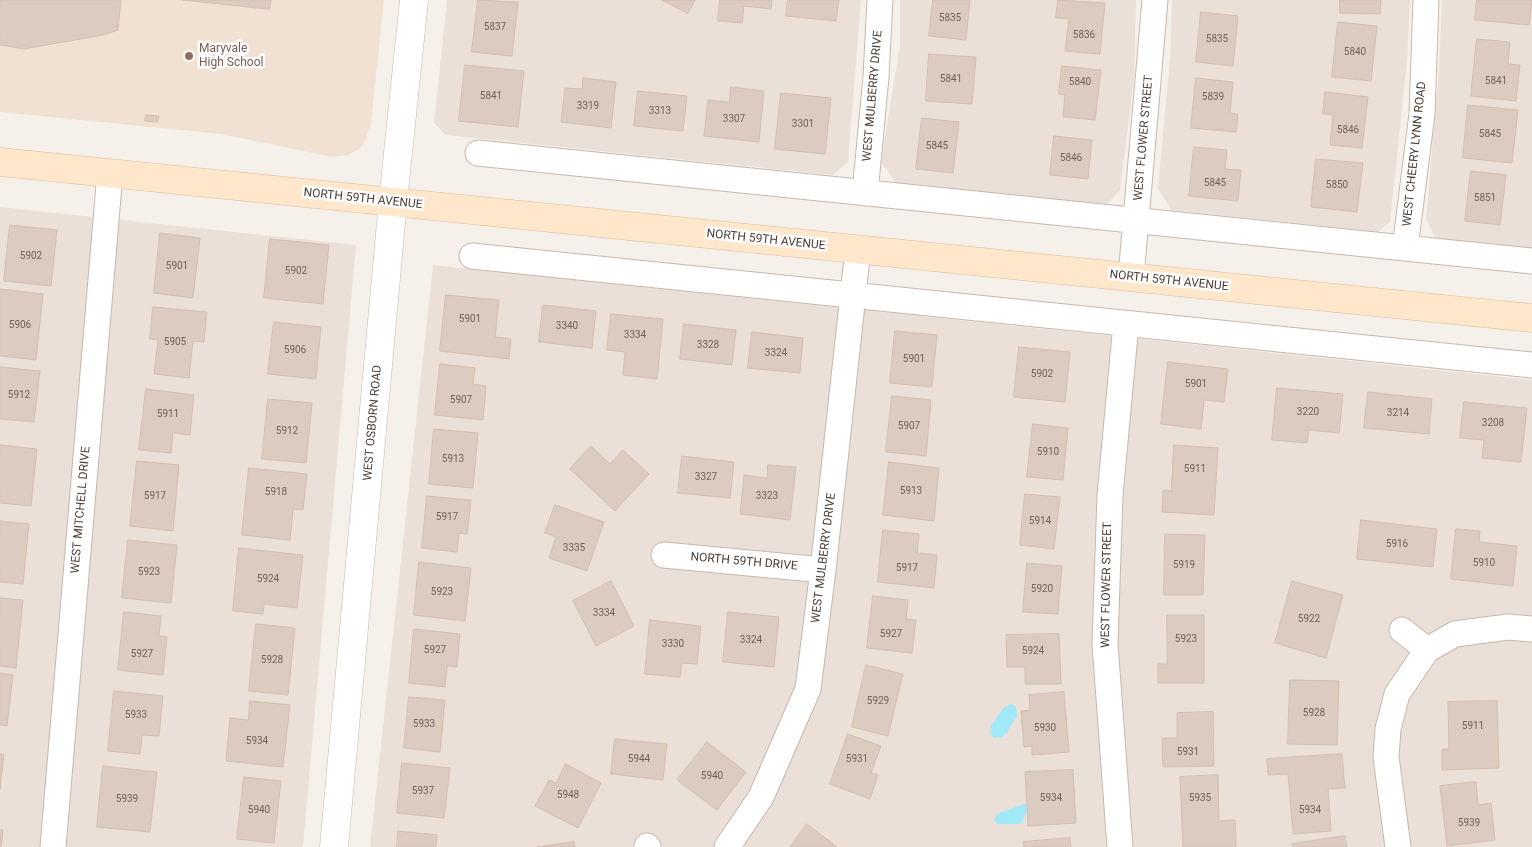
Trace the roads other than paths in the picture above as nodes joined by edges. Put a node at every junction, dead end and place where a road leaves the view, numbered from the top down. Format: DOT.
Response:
graph roads {
  1 [pos="414,0"];
  2 [pos="880,0"];
  3 [pos="1155,0"];
  4 [pos="1426,0"];
  5 [pos="478,153"];
  6 [pos="0,162"];
  7 [pos="110,173"];
  8 [pos="865,193"];
  9 [pos="393,201"];
  10 [pos="1137,220"];
  11 [pos="1405,248"];
  12 [pos="858,249"];
  13 [pos="472,256"];
  14 [pos="1532,261"];
  15 [pos="1131,277"];
  16 [pos="854,294"];
  17 [pos="1532,318"];
  18 [pos="1126,324"];
  19 [pos="1532,365"];
  20 [pos="664,555"];
  21 [pos="824,570"];
  22 [pos="1402,630"];
  23 [pos="1532,630"];
  24 [pos="1427,650"];
  25 [pos="53,847"];
  26 [pos="334,847"];
  27 [pos="727,847"];
  28 [pos="1120,847"];
  29 [pos="1398,847"];
  1 -- 9 [label="street, WEST OSBORN ROAD"];
  2 -- 8 [label="street, WEST MULBERRY DRIVE"];
  3 -- 10 [label="street, WEST FLOWER STREET"];
  4 -- 11 [label="street, WEST CHEERY LYNN ROAD"];
  5 -- 8 [label="street"];
  6 -- 7 [label="main road, NORTH 59TH AVENUE"];
  7 -- 9 [label="main road, NORTH 59TH AVENUE"];
  7 -- 25 [label="street, WEST MITCHELL DRIVE"];
  8 -- 10 [label="street"];
  9 -- 12 [label="main road, NORTH 59TH AVENUE"];
  9 -- 26 [label="street, WEST OSBORN ROAD"];
  10 -- 11 [label="street"];
  10 -- 15 [label="street, WEST FLOWER STREET"];
  11 -- 14 [label="street"];
  12 -- 15 [label="main road, NORTH 59TH AVENUE"];
  12 -- 16 [label="street, WEST MULBERRY DRIVE"];
  13 -- 16 [label="street"];
  15 -- 17 [label="main road, NORTH 59TH AVENUE"];
  16 -- 18 [label="street"];
  16 -- 21 [label="street, WEST MULBERRY DRIVE"];
  18 -- 19 [label="street"];
  18 -- 28 [label="street, WEST FLOWER STREET"];
  20 -- 21 [label="street, NORTH 59TH DRIVE"];
  21 -- 27 [label="street, WEST MULBERRY DRIVE"];
  22 -- 24 [label="street"];
  23 -- 24 [label="street"];
  24 -- 29 [label="street"];
}
